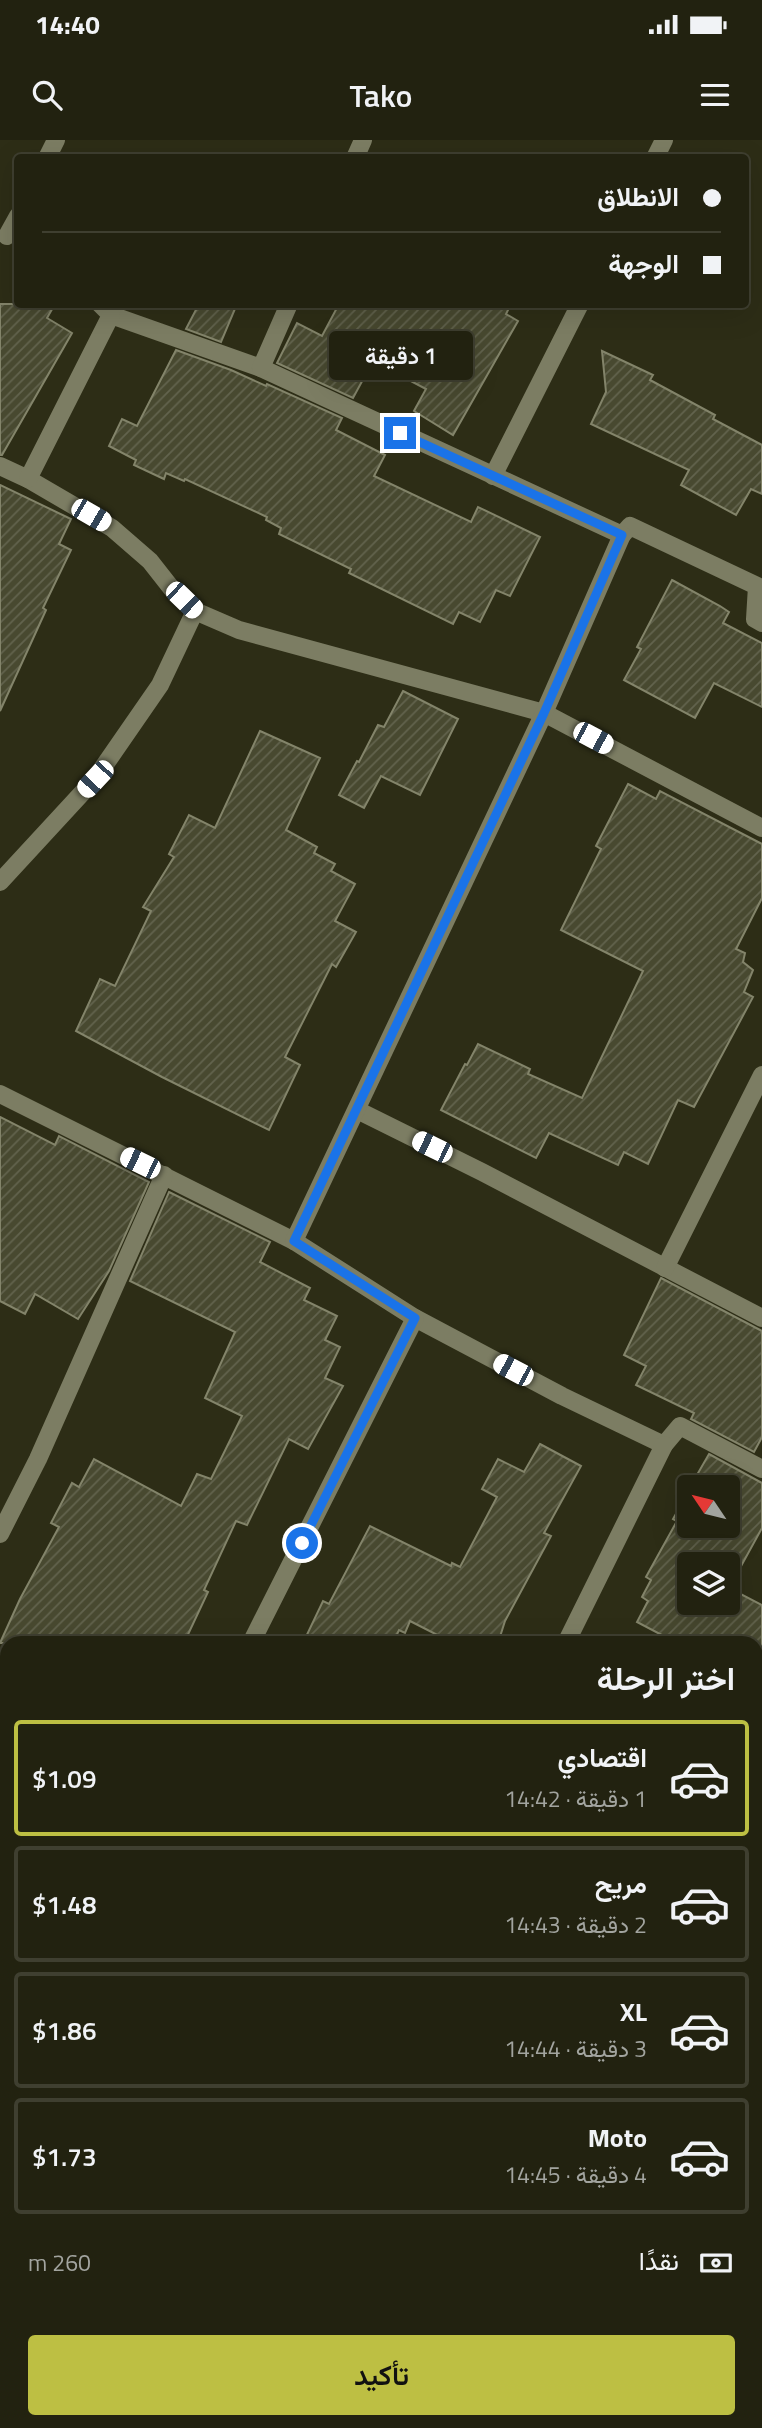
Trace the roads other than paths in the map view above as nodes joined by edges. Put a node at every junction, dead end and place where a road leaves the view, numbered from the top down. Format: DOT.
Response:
graph roads {
  1 [pos="287,308"];
  2 [pos="578,308"];
  3 [pos="105,310"];
  4 [pos="261,368"];
  5 [pos="0,466"];
  6 [pos="493,476"];
  7 [pos="28,479"];
  8 [pos="622,535"];
  9 [pos="762,602"];
  10 [pos="195,611"];
  11 [pos="758,621"];
  12 [pos="544,713"];
  13 [pos="762,828"];
  14 [pos="0,882"];
  15 [pos="762,1075"];
  16 [pos="0,1094"];
  17 [pos="357,1110"];
  18 [pos="163,1175"];
  19 [pos="294,1241"];
  20 [pos="665,1268"];
  21 [pos="415,1318"];
  22 [pos="762,1318"];
  23 [pos="664,1445"];
  24 [pos="762,1469"];
  25 [pos="0,1534"];
  26 [pos="255,1636"];
  27 [pos="569,1636"];
  1 -- 4 [label="street"];
  2 -- 6 [label="street"];
  3 -- 4 [label="street"];
  3 -- 7 [label="street"];
  4 -- 6 [label="street"];
  5 -- 7 [label="street"];
  6 -- 8 [label="street"];
  7 -- 10 [label="street"];
  8 -- 11 [label="street"];
  8 -- 12 [label="street"];
  9 -- 11 [label="street"];
  10 -- 12 [label="street"];
  10 -- 14 [label="street"];
  12 -- 13 [label="street"];
  12 -- 17 [label="street"];
  15 -- 20 [label="street"];
  16 -- 18 [label="street"];
  17 -- 19 [label="street"];
  17 -- 20 [label="street"];
  18 -- 19 [label="street"];
  18 -- 25 [label="street"];
  19 -- 21 [label="street"];
  20 -- 22 [label="street"];
  21 -- 23 [label="street"];
  21 -- 26 [label="street"];
  23 -- 24 [label="street"];
  23 -- 27 [label="street"];
}
